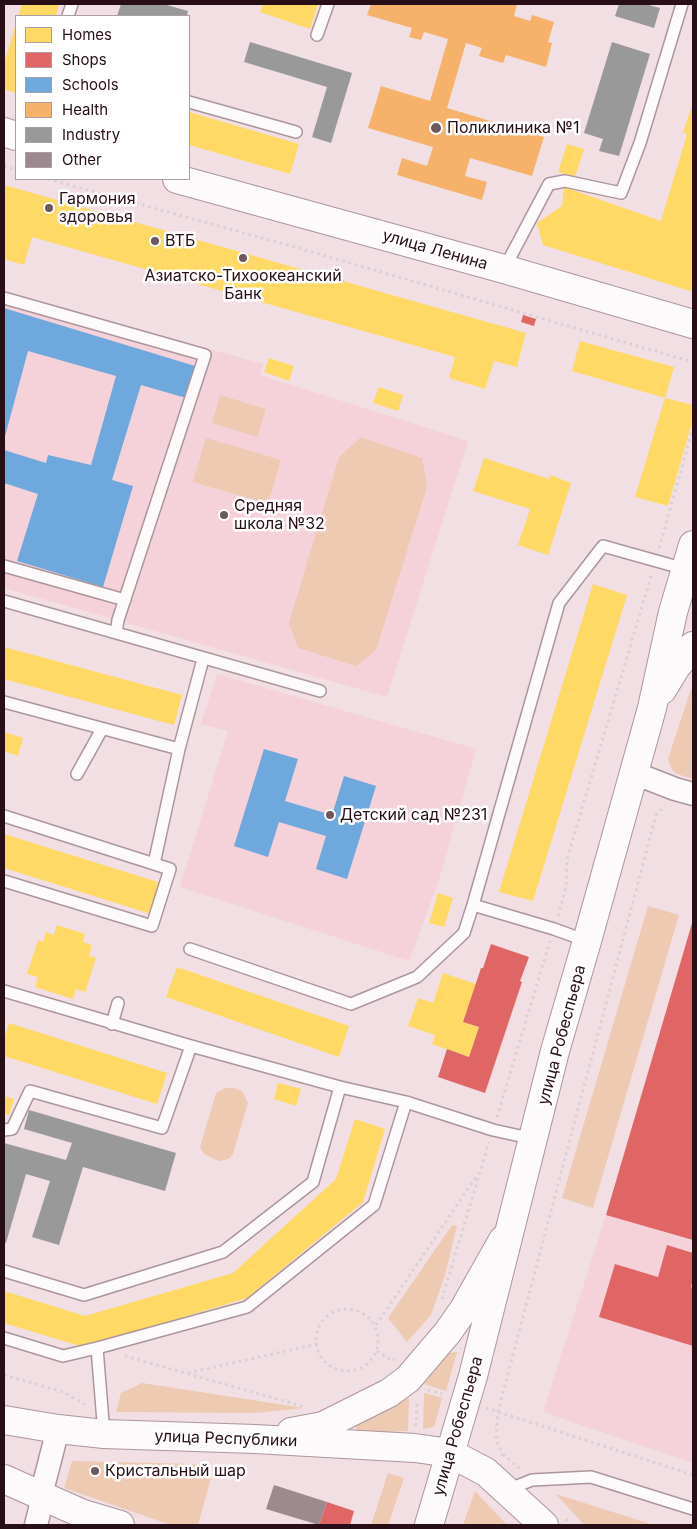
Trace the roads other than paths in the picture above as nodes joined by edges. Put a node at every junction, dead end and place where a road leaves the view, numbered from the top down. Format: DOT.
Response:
graph roads {
  1 [pos="328,4"];
  2 [pos="682,4"];
  3 [pos="317,35"];
  4 [pos="190,102"];
  5 [pos="296,132"];
  6 [pos="181,180"];
  7 [pos="504,269"];
  8 [pos="4,298"];
  9 [pos="693,324"];
  10 [pos="689,557"];
  11 [pos="4,566"];
  12 [pos="125,600"];
  13 [pos="4,601"];
  14 [pos="116,633"];
  15 [pos="693,646"];
  16 [pos="203,659"];
  17 [pos="320,691"];
  18 [pos="4,702"];
  19 [pos="652,708"];
  20 [pos="102,729"];
  21 [pos="179,749"];
  22 [pos="634,773"];
  23 [pos="77,774"];
  24 [pos="687,792"];
  25 [pos="4,816"];
  26 [pos="154,864"];
  27 [pos="4,881"];
  28 [pos="473,906"];
  29 [pos="588,941"];
  30 [pos="190,949"];
  31 [pos="4,991"];
  32 [pos="118,1003"];
  33 [pos="112,1024"];
  34 [pos="191,1046"];
  35 [pos="340,1087"];
  36 [pos="406,1102"];
  37 [pos="4,1130"];
  38 [pos="534,1138"];
  39 [pos="511,1226"];
  40 [pos="4,1271"];
  41 [pos="4,1338"];
  42 [pos="97,1348"];
  43 [pos="4,1420"];
  44 [pos="103,1424"];
  45 [pos="58,1429"];
  46 [pos="255,1439"];
  47 [pos="450,1453"];
  48 [pos="4,1480"];
  49 [pos="506,1490"];
  50 [pos="41,1495"];
  51 [pos="693,1509"];
  52 [pos="36,1525"];
  53 [pos="120,1525"];
  54 [pos="429,1525"];
  55 [pos="544,1525"];
  1 -- 3 [label="lane"];
  2 -- 7 [label="lane"];
  4 -- 5 [label="lane"];
  6 -- 7 [label="main road, улица Ленина"];
  7 -- 9 [label="main road, улица Ленина"];
  8 -- 12 [label="lane"];
  10 -- 19 [label="main road, улица Робеспьера"];
  10 -- 28 [label="lane"];
  11 -- 12 [label="lane"];
  12 -- 14 [label="lane"];
  13 -- 14 [label="lane"];
  14 -- 16 [label="lane"];
  15 -- 19 [label="main road"];
  16 -- 17 [label="lane"];
  16 -- 21 [label="lane"];
  18 -- 20 [label="lane"];
  19 -- 22 [label="main road, улица Робеспьера"];
  20 -- 21 [label="lane"];
  20 -- 23 [label="lane"];
  21 -- 26 [label="lane"];
  22 -- 24 [label="street"];
  22 -- 29 [label="main road, улица Робеспьера"];
  25 -- 26 [label="lane"];
  26 -- 27 [label="lane"];
  28 -- 29 [label="lane"];
  28 -- 30 [label="lane"];
  29 -- 38 [label="main road, улица Робеспьера"];
  31 -- 33 [label="lane"];
  32 -- 33 [label="lane"];
  33 -- 34 [label="lane"];
  34 -- 35 [label="lane"];
  34 -- 37 [label="lane"];
  35 -- 36 [label="lane"];
  35 -- 40 [label="lane"];
  36 -- 38 [label="lane"];
  36 -- 42 [label="lane"];
  38 -- 39 [label="main road, улица Робеспьера"];
  39 -- 46 [label="main road"];
  39 -- 47 [label="main road, улица Робеспьера"];
  41 -- 42 [label="lane"];
  42 -- 44 [label="lane"];
  43 -- 45 [label="main road, улица Республики"];
  44 -- 45 [label="main road, улица Республики"];
  44 -- 46 [label="main road, улица Республики"];
  45 -- 50 [label="street"];
  46 -- 47 [label="main road, улица Республики"];
  47 -- 49 [label="main road, улица Республики"];
  47 -- 54 [label="main road, улица Робеспьера"];
  48 -- 50 [label="main road"];
  49 -- 51 [label="lane"];
  49 -- 55 [label="main road, улица Республики"];
  50 -- 52 [label="street"];
  50 -- 53 [label="main road"];
}
